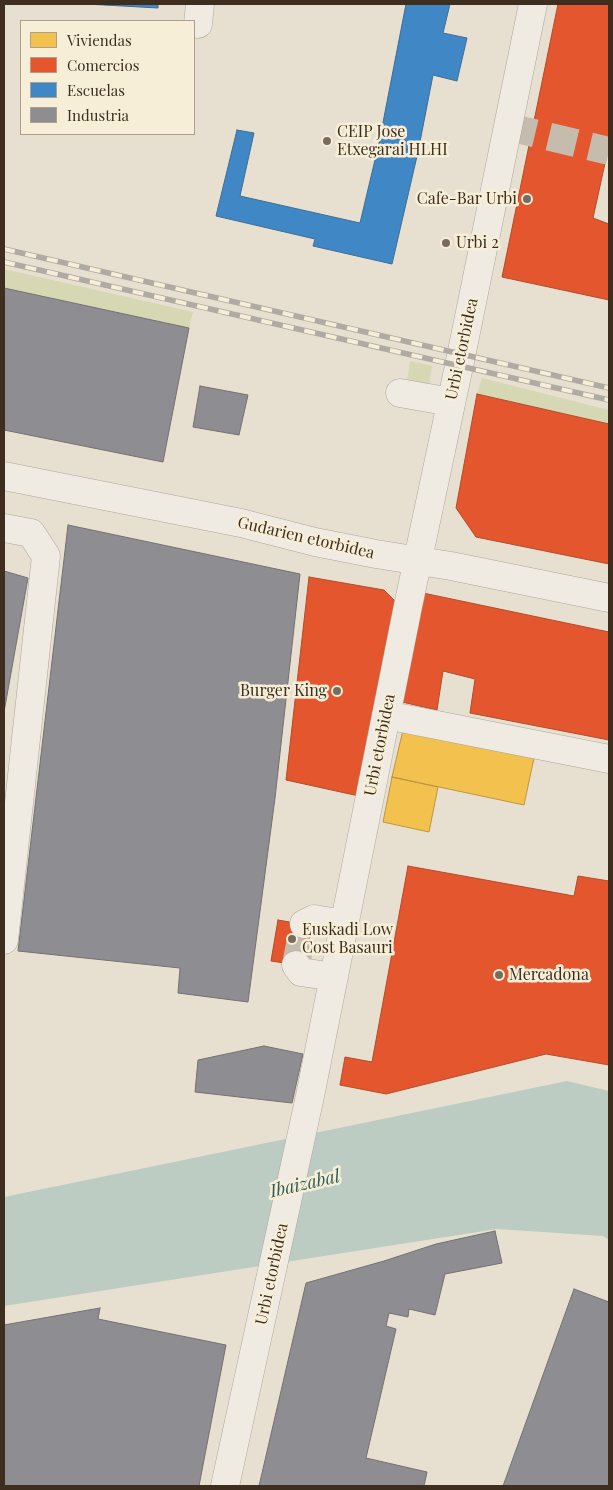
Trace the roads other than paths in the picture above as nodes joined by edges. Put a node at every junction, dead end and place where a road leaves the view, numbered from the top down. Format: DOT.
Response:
graph roads {
  1 [pos="533,4"];
  2 [pos="400,393"];
  3 [pos="451,402"];
  4 [pos="4,476"];
  5 [pos="4,528"];
  6 [pos="417,561"];
  7 [pos="609,598"];
  8 [pos="386,715"];
  9 [pos="609,759"];
  10 [pos="304,924"];
  11 [pos="344,924"];
  12 [pos="4,940"];
  13 [pos="296,965"];
  14 [pos="334,977"];
  15 [pos="225,1486"];
  1 -- 3 [label="street, Urbi etorbidea"];
  2 -- 3 [label="street"];
  3 -- 6 [label="street, Urbi etorbidea"];
  4 -- 6 [label="street, Gudarien etorbidea"];
  5 -- 12 [label="street"];
  6 -- 7 [label="street, Gudarien etorbidea"];
  6 -- 8 [label="street, Urbi etorbidea"];
  8 -- 9 [label="street"];
  8 -- 11 [label="street, Urbi etorbidea"];
  10 -- 11 [label="street"];
  11 -- 14 [label="street, Urbi etorbidea"];
  13 -- 14 [label="street"];
  14 -- 15 [label="street, Urbi etorbidea"];
}
